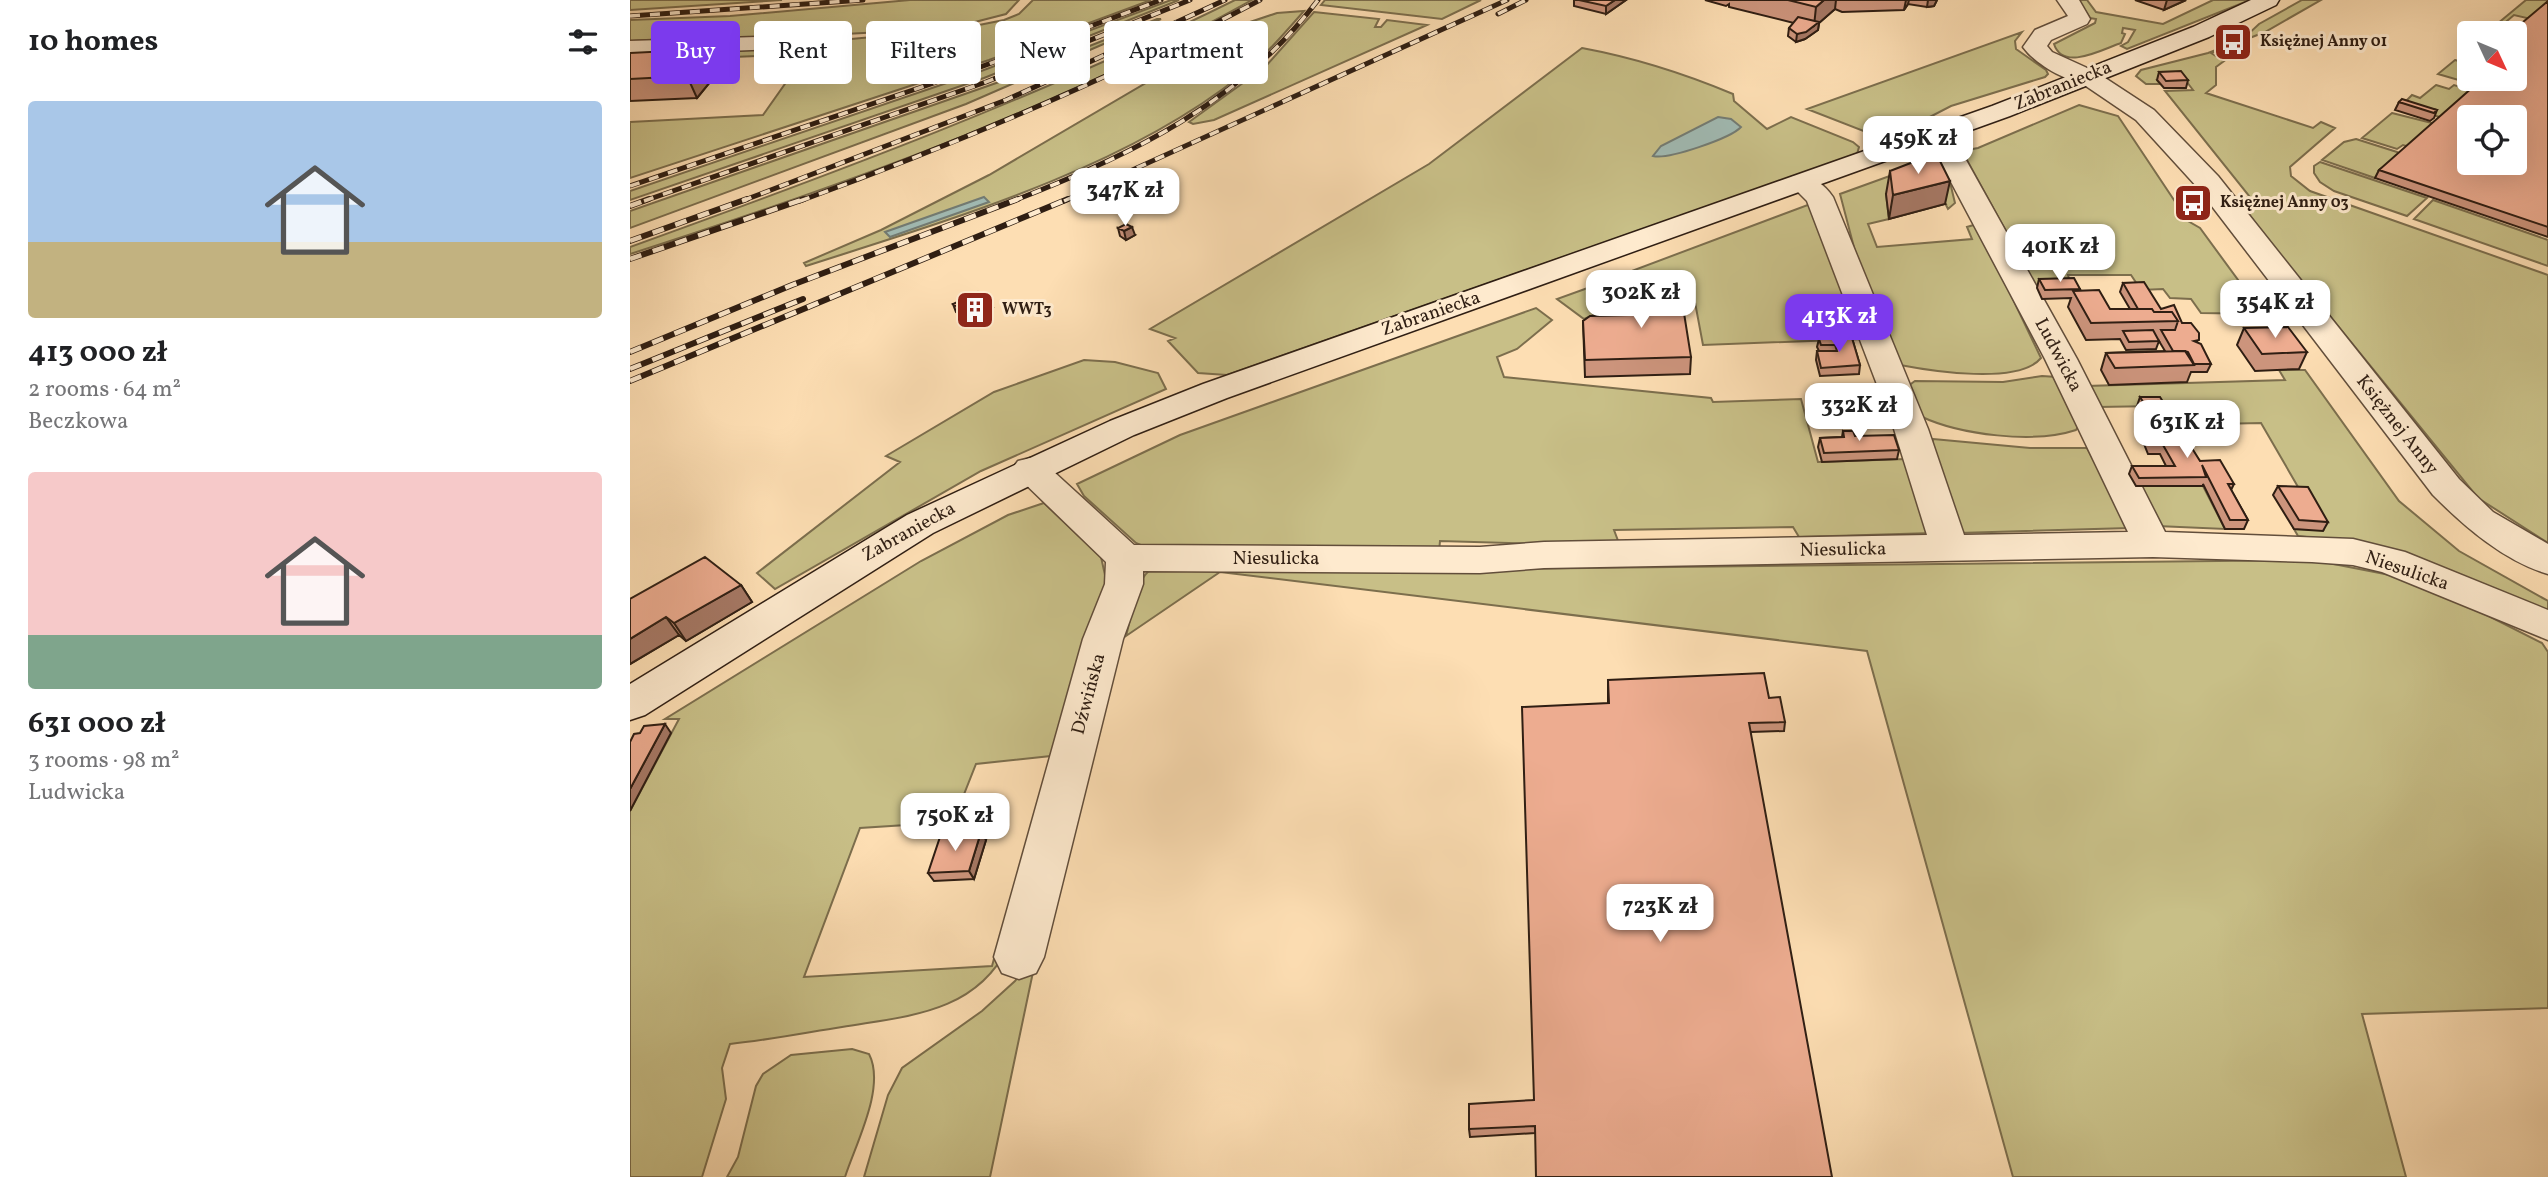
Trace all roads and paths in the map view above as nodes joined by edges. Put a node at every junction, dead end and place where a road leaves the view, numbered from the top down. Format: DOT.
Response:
graph roads {
  1 [pos="2068,0"];
  2 [pos="2268,0"];
  3 [pos="754,44"];
  4 [pos="630,48"];
  5 [pos="2088,77"];
  6 [pos="1933,136"];
  7 [pos="1802,183"];
  8 [pos="1030,470"];
  9 [pos="2153,544"];
  10 [pos="1950,548"];
  11 [pos="2537,555"];
  12 [pos="1125,558"];
  13 [pos="2548,626"];
  14 [pos="630,704"];
  15 [pos="1019,957"];
  1 -- 5 [label="street, Księżnej Anny"];
  2 -- 5 [label="street, Zabraniecka"];
  3 -- 4 [label="street"];
  5 -- 6 [label="street, Zabraniecka"];
  5 -- 11 [label="street, Księżnej Anny"];
  6 -- 7 [label="street, Zabraniecka"];
  6 -- 9 [label="street, Ludwicka"];
  7 -- 8 [label="street, Zabraniecka"];
  7 -- 10 [label="street"];
  8 -- 12 [label="street"];
  8 -- 14 [label="street, Zabraniecka"];
  9 -- 10 [label="street, Niesulicka"];
  9 -- 13 [label="street, Niesulicka"];
  10 -- 12 [label="street, Niesulicka"];
  12 -- 15 [label="street, Dźwińska"];
}
